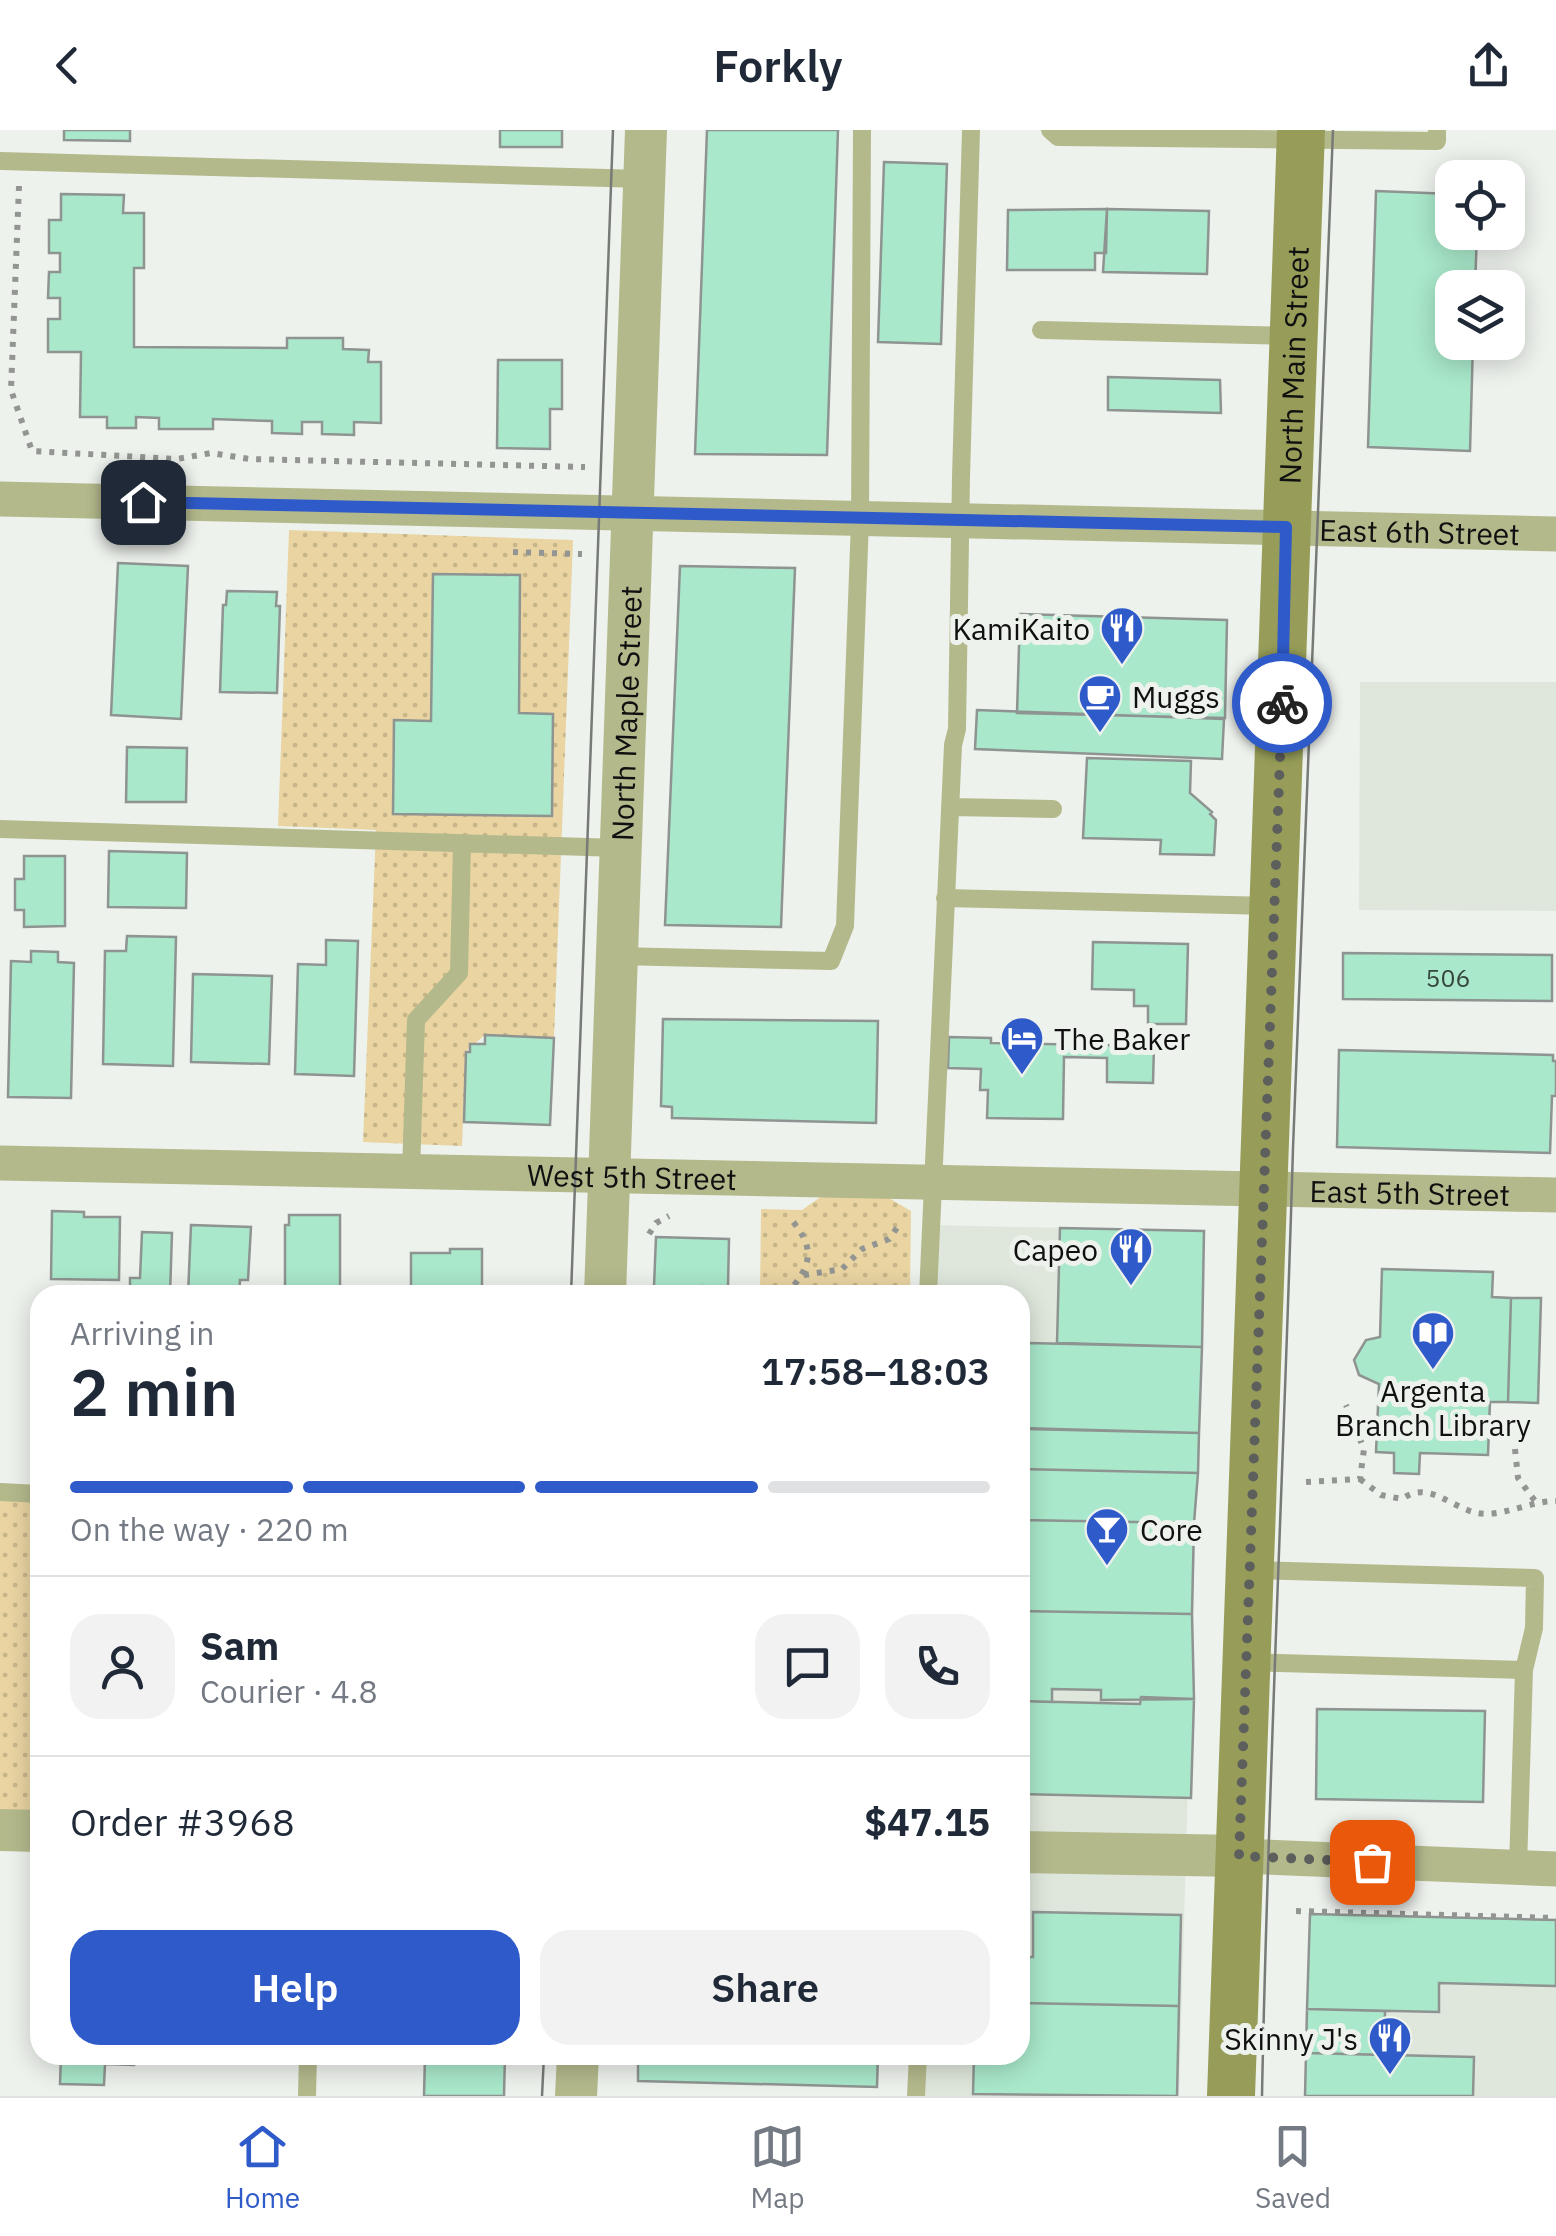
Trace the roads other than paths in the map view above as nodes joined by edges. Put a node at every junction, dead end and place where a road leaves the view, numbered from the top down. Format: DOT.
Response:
graph roads {
  1 [pos="646,130"];
  2 [pos="862,130"];
  3 [pos="972,130"];
  4 [pos="1050,130"];
  5 [pos="1437,130"];
  6 [pos="1300,134"];
  7 [pos="0,161"];
  8 [pos="644,180"];
  9 [pos="1040,330"];
  10 [pos="1292,336"];
  11 [pos="0,499"];
  12 [pos="634,515"];
  13 [pos="860,520"];
  14 [pos="961,521"];
  15 [pos="1286,527"];
  16 [pos="1556,534"];
  17 [pos="950,807"];
  18 [pos="1053,809"];
  19 [pos="0,828"];
  20 [pos="462,844"];
  21 [pos="622,848"];
  22 [pos="945,898"];
  23 [pos="1276,906"];
  24 [pos="618,956"];
  25 [pos="0,1163"];
  26 [pos="410,1172"];
  27 [pos="609,1176"];
  28 [pos="932,1183"];
  29 [pos="1264,1189"];
  30 [pos="1556,1195"];
  31 [pos="605,1285"];
  32 [pos="928,1285"];
  33 [pos="0,1492"];
  34 [pos="30,1494"];
  35 [pos="1250,1570"];
  36 [pos="1247,1662"];
  37 [pos="1524,1670"];
  38 [pos="0,1830"];
  39 [pos="30,1831"];
  40 [pos="1030,1852"];
  41 [pos="1239,1856"];
  42 [pos="1518,1868"];
  43 [pos="1556,1869"];
  44 [pos="308,2065"];
  45 [pos="578,2065"];
  46 [pos="918,2065"];
  47 [pos="307,2096"];
  48 [pos="576,2096"];
  49 [pos="916,2096"];
  50 [pos="1231,2096"];
  1 -- 8 [label="street, North Maple Street"];
  2 -- 13 [label="lane"];
  3 -- 14 [label="lane"];
  4 -- 6 [label="lane"];
  5 -- 6 [label="lane"];
  6 -- 10 [label="main road, North Main Street"];
  7 -- 8 [label="lane"];
  8 -- 12 [label="street, North Maple Street"];
  9 -- 10 [label="lane"];
  10 -- 15 [label="main road, North Main Street"];
  11 -- 12 [label="street, East 6th Street"];
  12 -- 13 [label="street, East 6th Street"];
  12 -- 21 [label="street, North Maple Street"];
  13 -- 14 [label="street, East 6th Street"];
  13 -- 24 [label="lane"];
  14 -- 15 [label="street, East 6th Street"];
  14 -- 17 [label="lane"];
  15 -- 16 [label="street, East 6th Street"];
  15 -- 23 [label="main road, North Main Street"];
  17 -- 18 [label="lane"];
  17 -- 22 [label="lane"];
  19 -- 20 [label="lane"];
  20 -- 21 [label="lane"];
  20 -- 26 [label="lane"];
  21 -- 24 [label="street, North Maple Street"];
  22 -- 23 [label="lane"];
  22 -- 28 [label="lane"];
  23 -- 29 [label="main road, North Main Street"];
  24 -- 27 [label="street, North Maple Street"];
  25 -- 26 [label="street, West 5th Street"];
  26 -- 27 [label="street, West 5th Street"];
  27 -- 28 [label="street, West 5th Street"];
  27 -- 31 [label="street, North Maple Street"];
  28 -- 29 [label="street, West 5th Street"];
  28 -- 32 [label="lane"];
  29 -- 30 [label="street, East 5th Street"];
  29 -- 35 [label="main road, North Main Street"];
  33 -- 34 [label="lane"];
  35 -- 36 [label="main road, North Main Street"];
  35 -- 37 [label="lane"];
  36 -- 37 [label="lane"];
  36 -- 41 [label="main road, North Main Street"];
  37 -- 42 [label="lane"];
  38 -- 39 [label="street"];
  40 -- 41 [label="street"];
  41 -- 42 [label="street"];
  41 -- 50 [label="main road, North Main Street"];
  42 -- 43 [label="street"];
  44 -- 47 [label="lane"];
  45 -- 48 [label="street"];
  46 -- 49 [label="lane"];
}
